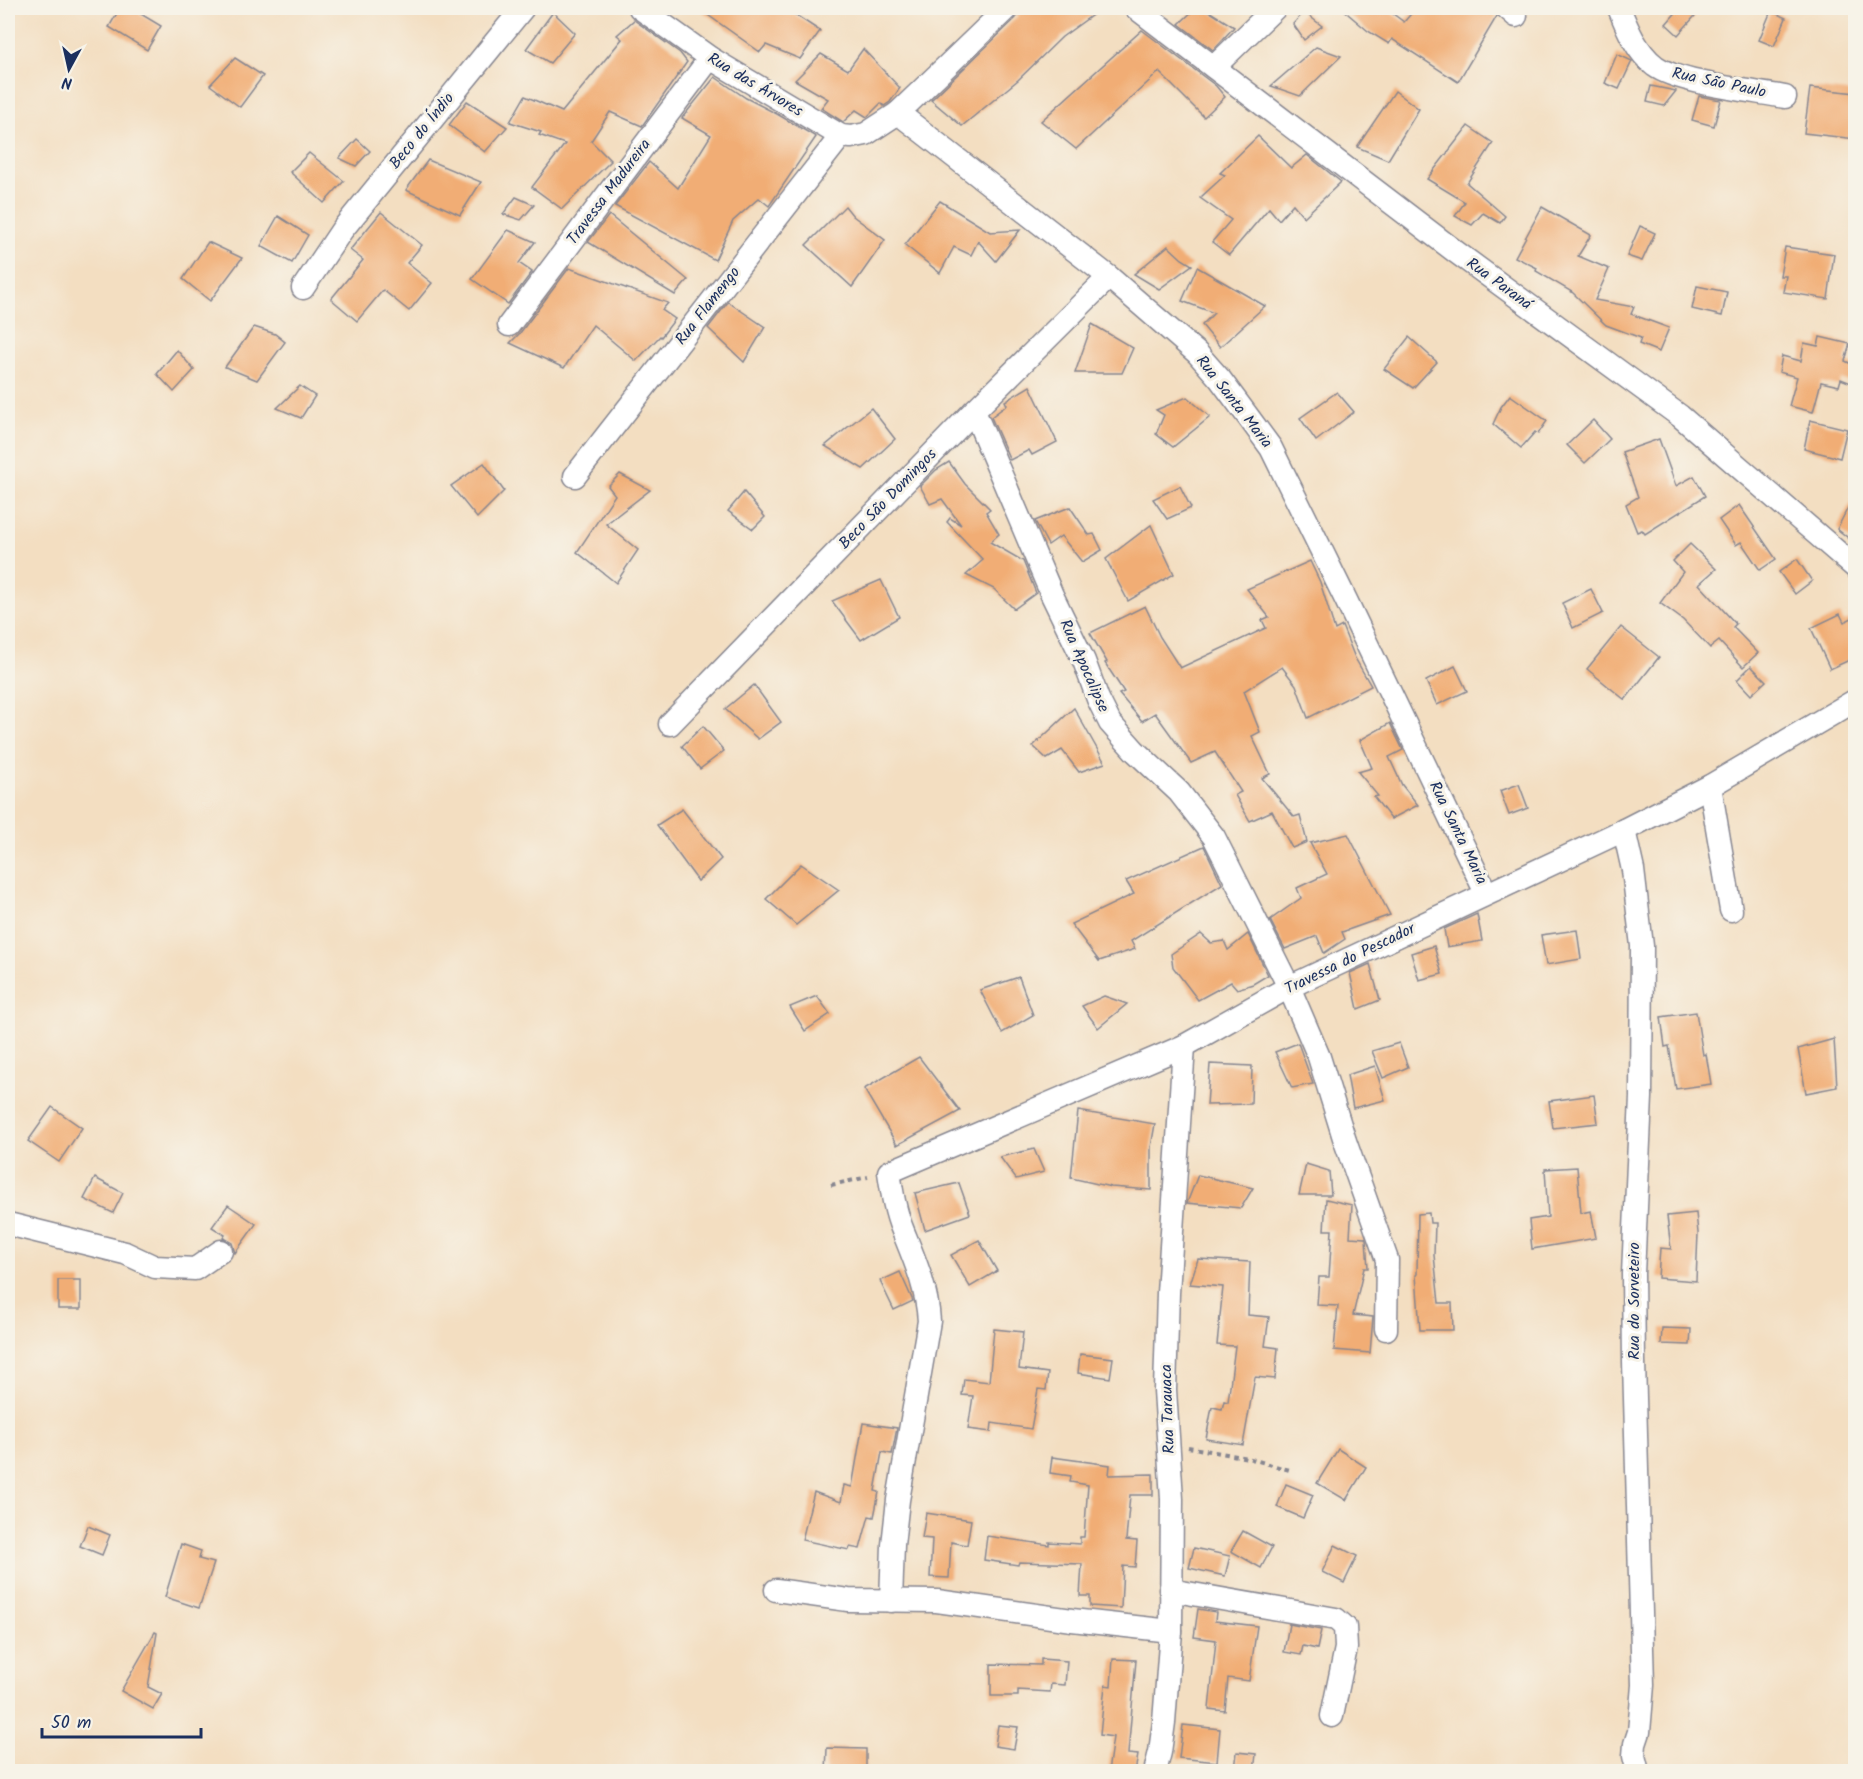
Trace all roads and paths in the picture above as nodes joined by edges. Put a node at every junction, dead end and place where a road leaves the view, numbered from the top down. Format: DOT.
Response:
graph roads {
  1 [pos="523,8"];
  2 [pos="640,8"];
  3 [pos="1007,8"];
  4 [pos="1136,8"];
  5 [pos="1275,8"];
  6 [pos="1619,8"];
  7 [pos="710,58"];
  8 [pos="1215,67"];
  9 [pos="1785,97"];
  10 [pos="898,113"];
  11 [pos="841,136"];
  12 [pos="1109,277"];
  13 [pos="303,288"];
  14 [pos="509,326"];
  15 [pos="974,411"];
  16 [pos="575,476"];
  17 [pos="1856,568"];
  18 [pos="1856,700"];
  19 [pos="670,724"];
  20 [pos="1710,786"];
  21 [pos="1624,830"];
  22 [pos="1486,893"];
  23 [pos="1731,910"];
  24 [pos="1289,987"];
  25 [pos="1184,1046"];
  26 [pos="889,1172"];
  27 [pos="831,1185"];
  28 [pos="8,1224"];
  29 [pos="221,1251"];
  30 [pos="1386,1329"];
  31 [pos="1168,1438"];
  32 [pos="1293,1471"];
  33 [pos="776,1590"];
  34 [pos="1170,1590"];
  35 [pos="891,1600"];
  36 [pos="1171,1631"];
  37 [pos="1332,1716"];
  38 [pos="1155,1772"];
  39 [pos="1638,1772"];
  1 -- 13 [label="street, Beco do Índio"];
  2 -- 7 [label="street, Rua das Árvores"];
  3 -- 10 [label="street"];
  4 -- 8 [label="street, Rua Paraná"];
  5 -- 8 [label="street"];
  6 -- 9 [label="street, Rua São Paulo"];
  7 -- 11 [label="street, Rua das Árvores"];
  7 -- 14 [label="street, Travessa Madureira"];
  8 -- 17 [label="street, Rua Paraná"];
  10 -- 11 [label="street"];
  10 -- 12 [label="street, Rua Santa Maria"];
  11 -- 16 [label="street, Rua Flamengo"];
  12 -- 15 [label="street, Beco São Domingos"];
  12 -- 22 [label="street, Rua Santa Maria"];
  15 -- 19 [label="street, Beco São Domingos"];
  15 -- 24 [label="street, Rua Apocalipse"];
  18 -- 20 [label="street, Travessa do Pescador"];
  20 -- 21 [label="street, Travessa do Pescador"];
  20 -- 23 [label="street"];
  21 -- 22 [label="street, Travessa do Pescador"];
  21 -- 39 [label="street, Rua do Sorveteiro"];
  22 -- 24 [label="street, Travessa do Pescador"];
  24 -- 25 [label="street, Travessa do Pescador"];
  24 -- 30 [label="street, Rua Apocalipse"];
  25 -- 26 [label="street, Travessa do Pescador"];
  25 -- 31 [label="street, Rua Tarauaca"];
  26 -- 27 [label="path"];
  26 -- 35 [label="street"];
  28 -- 29 [label="street"];
  31 -- 32 [label="path"];
  31 -- 34 [label="street, Rua Tarauaca"];
  33 -- 35 [label="street"];
  34 -- 36 [label="street, Rua Tarauaca"];
  34 -- 37 [label="street"];
  35 -- 36 [label="street"];
  36 -- 38 [label="street, Rua Tarauaca"];
}
